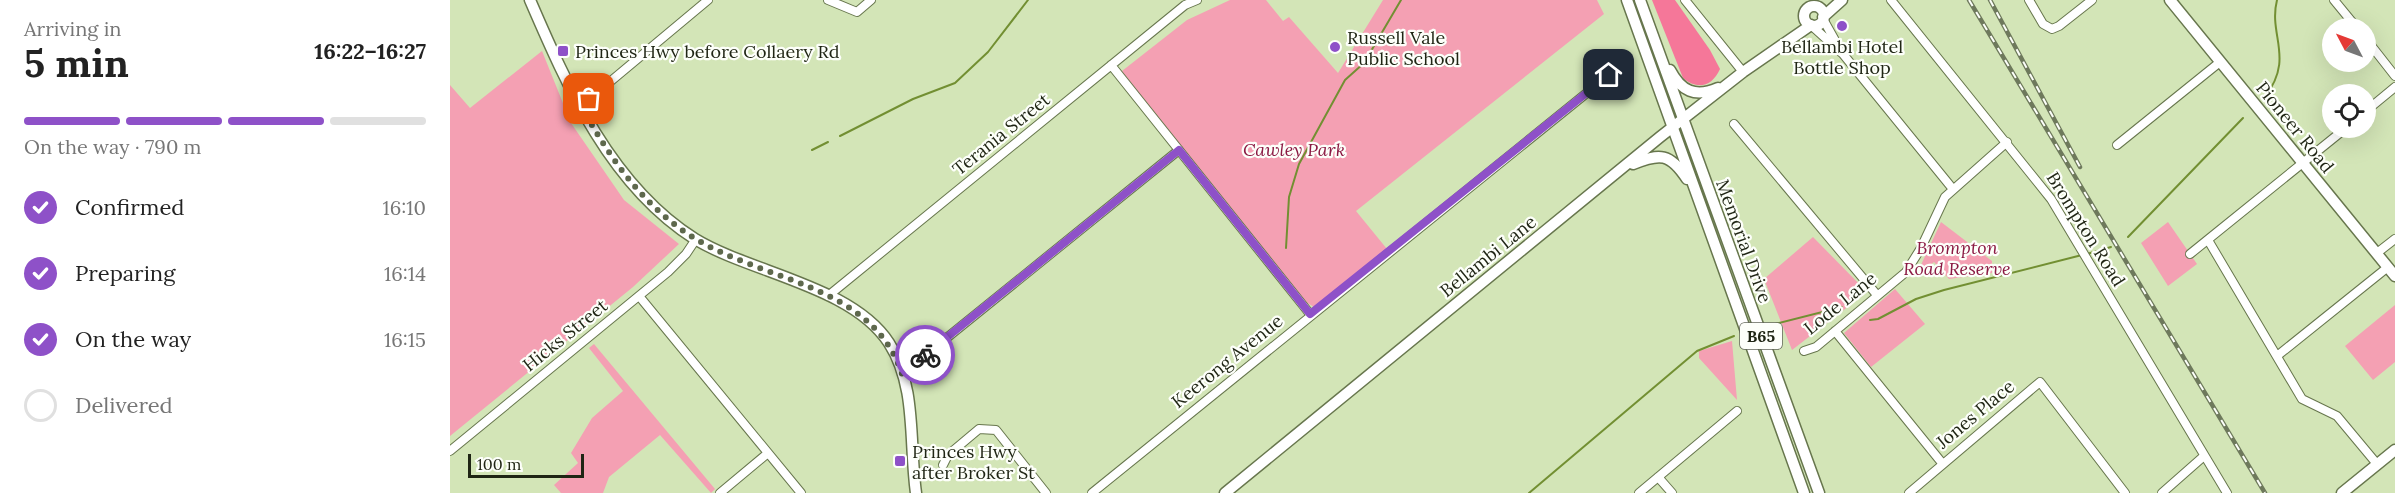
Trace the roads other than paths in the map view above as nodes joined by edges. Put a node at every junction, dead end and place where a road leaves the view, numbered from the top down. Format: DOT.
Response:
graph roads {
  1 [pos="530,0"];
  2 [pos="708,0"];
  3 [pos="828,0"];
  4 [pos="872,0"];
  5 [pos="1197,0"];
  6 [pos="1627,0"];
  7 [pos="1640,0"];
  8 [pos="1685,0"];
  9 [pos="1833,0"];
  10 [pos="1842,0"];
  11 [pos="1892,0"];
  12 [pos="2029,0"];
  13 [pos="2092,0"];
  14 [pos="2170,0"];
  15 [pos="2334,0"];
  16 [pos="1816,7"];
  17 [pos="1804,14"];
  18 [pos="1823,18"];
  19 [pos="2349,18"];
  20 [pos="1812,26"];
  21 [pos="1657,46"];
  22 [pos="1774,49"];
  23 [pos="2376,52"];
  24 [pos="1843,54"];
  25 [pos="2220,62"];
  26 [pos="1111,65"];
  27 [pos="1743,72"];
  28 [pos="1609,75"];
  29 [pos="2395,76"];
  30 [pos="1729,83"];
  31 [pos="2395,87"];
  32 [pos="2376,103"];
  33 [pos="581,106"];
  34 [pos="1683,120"];
  35 [pos="1734,124"];
  36 [pos="1672,128"];
  37 [pos="2334,138"];
  38 [pos="2007,142"];
  39 [pos="2117,145"];
  40 [pos="1179,150"];
  41 [pos="2303,163"];
  42 [pos="1624,167"];
  43 [pos="1952,188"];
  44 [pos="1696,195"];
  45 [pos="696,239"];
  46 [pos="2395,239"];
  47 [pos="2208,240"];
  48 [pos="2190,254"];
  49 [pos="2377,254"];
  50 [pos="2392,272"];
  51 [pos="1878,295"];
  52 [pos="639,296"];
  53 [pos="828,296"];
  54 [pos="1310,314"];
  55 [pos="1834,331"];
  56 [pos="1804,351"];
  57 [pos="2277,356"];
  58 [pos="902,374"];
  59 [pos="1737,411"];
  60 [pos="2395,450"];
  61 [pos="450,451"];
  62 [pos="768,453"];
  63 [pos="2204,456"];
  64 [pos="1942,464"];
  65 [pos="2377,464"];
  66 [pos="943,465"];
  67 [pos="1658,477"];
  68 [pos="720,493"];
  69 [pos="801,493"];
  70 [pos="916,493"];
  71 [pos="1046,493"];
  72 [pos="1092,493"];
  73 [pos="1225,493"];
  74 [pos="1639,493"];
  75 [pos="1671,493"];
  76 [pos="1804,493"];
  77 [pos="1819,493"];
  78 [pos="1909,493"];
  79 [pos="2125,493"];
  80 [pos="2162,493"];
  81 [pos="2228,493"];
  82 [pos="2342,493"];
  1 -- 33 [label="main road"];
  2 -- 33 [label="street"];
  3 -- 4 [label="street"];
  5 -- 26 [label="street, Terania Street"];
  6 -- 36 [label="main road, Memorial Drive / B65"];
  7 -- 21 [label="main road, Memorial Drive / B65"];
  8 -- 27 [label="street"];
  9 -- 16 [label="main road"];
  10 -- 18 [label="main road"];
  11 -- 38 [label="street, Brompton Road"];
  12 -- 13 [label="street"];
  14 -- 25 [label="main road, Pioneer Road"];
  15 -- 19 [label="street"];
  16 -- 17 [label="main road"];
  16 -- 18 [label="main road"];
  17 -- 20 [label="main road"];
  17 -- 22 [label="main road"];
  18 -- 20 [label="main road"];
  18 -- 24 [label="street"];
  20 -- 22 [label="main road"];
  20 -- 24 [label="street"];
  21 -- 30 [label="main road"];
  21 -- 34 [label="main road, Memorial Drive / B65"];
  22 -- 27 [label="main road, Bellambi Lane"];
  23 -- 29 [label="street"];
  24 -- 43 [label="street"];
  25 -- 39 [label="street"];
  25 -- 41 [label="main road, Pioneer Road"];
  26 -- 40 [label="street"];
  26 -- 53 [label="street, Terania Street"];
  27 -- 30 [label="main road, Bellambi Lane"];
  28 -- 54 [label="street, Keerong Avenue"];
  30 -- 34 [label="main road, Bellambi Lane"];
  31 -- 32 [label="street"];
  33 -- 45 [label="main road"];
  34 -- 36 [label="main road, Bellambi Lane"];
  34 -- 77 [label="main road, Memorial Drive / B65"];
  35 -- 51 [label="street"];
  36 -- 42 [label="main road, Bellambi Lane"];
  36 -- 44 [label="main road, Memorial Drive / B65"];
  37 -- 41 [label="street"];
  38 -- 43 [label="street, Lode Lane"];
  38 -- 63 [label="street, Brompton Road"];
  40 -- 54 [label="street"];
  40 -- 58 [label="street"];
  41 -- 47 [label="street"];
  41 -- 49 [label="main road, Pioneer Road"];
  42 -- 44 [label="main road"];
  42 -- 73 [label="main road, Bellambi Lane"];
  43 -- 51 [label="street, Lode Lane"];
  44 -- 76 [label="main road, Memorial Drive / B65"];
  45 -- 52 [label="street, Hicks Street"];
  45 -- 53 [label="main road"];
  46 -- 49 [label="street"];
  47 -- 48 [label="street"];
  47 -- 57 [label="street"];
  49 -- 50 [label="main road, Pioneer Road"];
  50 -- 57 [label="street"];
  51 -- 55 [label="street, Lode Lane"];
  52 -- 61 [label="street, Hicks Street"];
  52 -- 62 [label="street"];
  53 -- 58 [label="main road"];
  54 -- 72 [label="street, Keerong Avenue"];
  55 -- 56 [label="street, Lode Lane"];
  55 -- 64 [label="street"];
  57 -- 65 [label="street"];
  58 -- 70 [label="main road"];
  59 -- 67 [label="street"];
  60 -- 65 [label="main road"];
  62 -- 68 [label="street"];
  62 -- 69 [label="street"];
  63 -- 80 [label="street"];
  63 -- 81 [label="street, Brompton Road"];
  64 -- 78 [label="street, Jones Place"];
  64 -- 79 [label="street, Jones Place"];
  65 -- 82 [label="main road"];
  66 -- 71 [label="street"];
  67 -- 74 [label="street"];
  67 -- 75 [label="street"];
}
